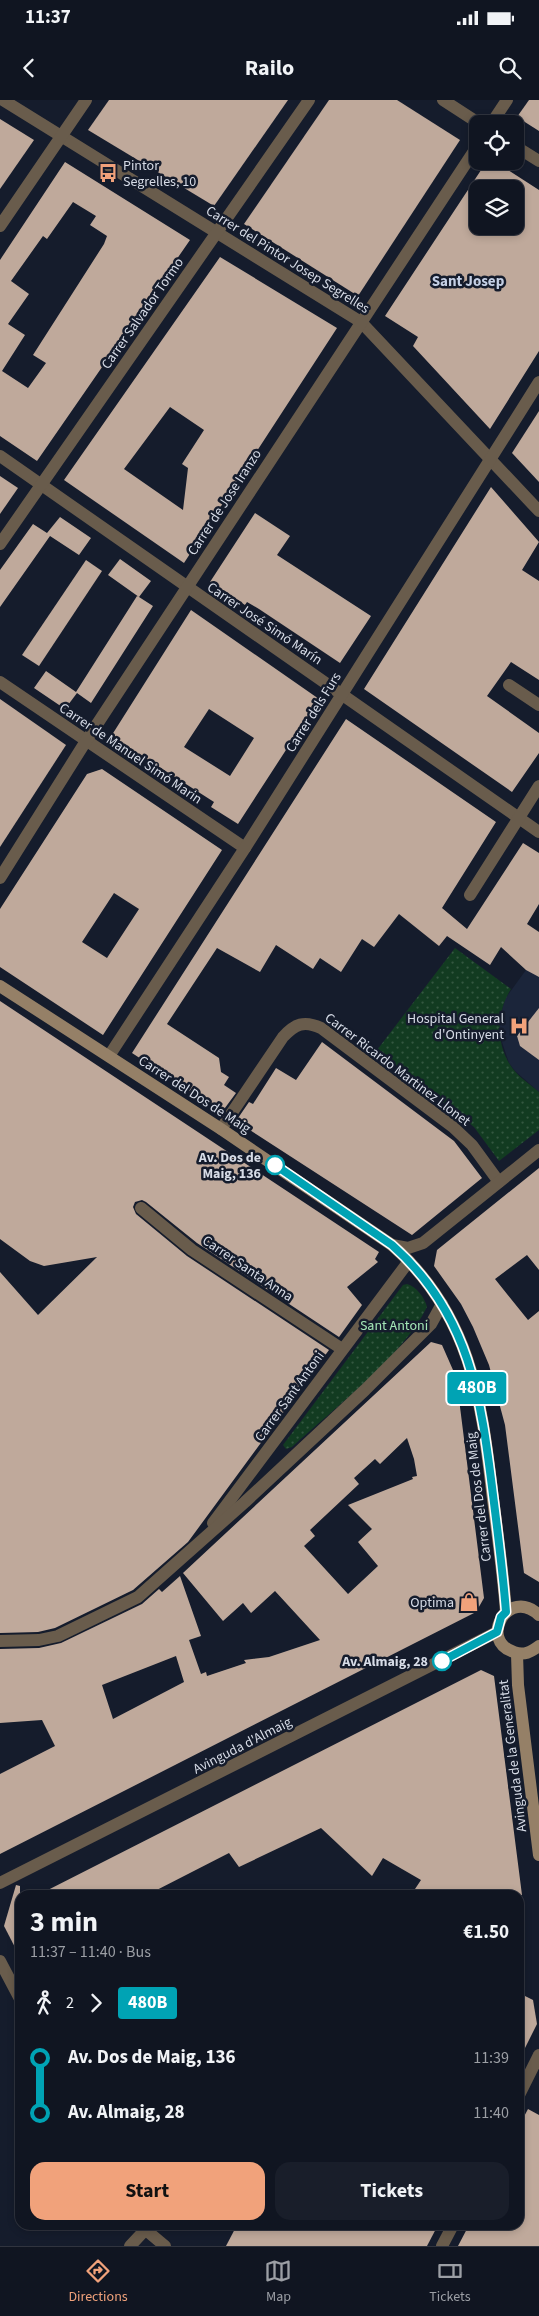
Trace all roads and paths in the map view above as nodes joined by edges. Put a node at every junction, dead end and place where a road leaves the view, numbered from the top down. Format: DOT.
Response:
graph roads {
  1 [pos="2,100"];
  2 [pos="86,100"];
  3 [pos="309,100"];
  4 [pos="443,100"];
  5 [pos="507,100"];
  6 [pos="497,115"];
  7 [pos="469,117"];
  8 [pos="60,137"];
  9 [pos="524,152"];
  10 [pos="469,158"];
  11 [pos="539,161"];
  12 [pos="0,226"];
  13 [pos="217,231"];
  14 [pos="361,322"];
  15 [pos="539,382"];
  16 [pos="0,456"];
  17 [pos="490,459"];
  18 [pos="41,485"];
  19 [pos="539,511"];
  20 [pos="0,544"];
  21 [pos="186,587"];
  22 [pos="0,682"];
  23 [pos="509,685"];
  24 [pos="342,694"];
  25 [pos="539,705"];
  26 [pos="86,741"];
  27 [pos="539,786"];
  28 [pos="519,818"];
  29 [pos="539,832"];
  30 [pos="246,848"];
  31 [pos="0,878"];
  32 [pos="470,895"];
  33 [pos="0,986"];
  34 [pos="109,1056"];
  35 [pos="221,1129"];
  36 [pos="539,1150"];
  37 [pos="499,1182"];
  38 [pos="141,1208"];
  39 [pos="423,1242"];
  40 [pos="392,1245"];
  41 [pos="412,1265"];
  42 [pos="442,1304"];
  43 [pos="342,1349"];
  44 [pos="193,1548"];
  45 [pos="506,1612"];
  46 [pos="539,1615"];
  47 [pos="497,1632"];
  48 [pos="0,1641"];
  49 [pos="539,1646"];
  50 [pos="517,1654"];
  51 [pos="539,1855"];
  52 [pos="0,1883"];
  53 [pos="0,1961"];
  54 [pos="15,1990"];
  55 [pos="539,2055"];
  56 [pos="524,2085"];
  57 [pos="141,2230"];
  58 [pos="146,2230"];
  59 [pos="450,2230"];
  60 [pos="130,2246"];
  61 [pos="165,2246"];
  62 [pos="442,2246"];
  1 -- 8 [label="street, Carrer del Pintor Josep Segrelles"];
  2 -- 8 [label="street"];
  3 -- 13 [label="street, Carrer Salvador Tormo"];
  4 -- 7 [label="street"];
  5 -- 6 [label="street"];
  8 -- 12 [label="street"];
  8 -- 13 [label="street, Carrer del Pintor Josep Segrelles"];
  9 -- 11 [label="street"];
  10 -- 14 [label="street, Carrer de Jose Iranzo"];
  13 -- 14 [label="street, Carrer del Pintor Josep Segrelles"];
  13 -- 18 [label="street, Carrer Salvador Tormo"];
  14 -- 17 [label="street, Carrer del Pintor Josep Segrelles"];
  14 -- 21 [label="street, Carrer de Jose Iranzo"];
  15 -- 17 [label="street, Carrer dels Furs"];
  16 -- 18 [label="street, Carrer José Simó Marín"];
  17 -- 19 [label="street, Carrer del Pintor Josep Segrelles"];
  17 -- 24 [label="street, Carrer dels Furs"];
  18 -- 20 [label="street, Carrer Salvador Tormo"];
  18 -- 21 [label="street, Carrer José Simó Marín"];
  21 -- 24 [label="street, Carrer José Simó Marín"];
  21 -- 26 [label="street, Carrer de Jose Iranzo"];
  22 -- 26 [label="street, Carrer de Manuel Simó Marin"];
  23 -- 25 [label="street"];
  24 -- 28 [label="street, Carrer José Simó Marín"];
  24 -- 30 [label="street, Carrer dels Furs"];
  26 -- 30 [label="street, Carrer de Manuel Simó Marin"];
  26 -- 31 [label="street, Carrer de Jose Iranzo"];
  27 -- 28 [label="street"];
  28 -- 29 [label="street, Carrer José Simó Marín"];
  28 -- 32 [label="street"];
  30 -- 34 [label="street, Carrer dels Furs"];
  33 -- 34 [label="street, Carrer del Dos de Maig"];
  34 -- 35 [label="street, Carrer del Dos de Maig"];
  35 -- 37 [label="street, Carrer Ricardo Martinez Llonet"];
  35 -- 40 [label="street, Carrer del Dos de Maig"];
  36 -- 37 [label="street"];
  37 -- 39 [label="street"];
  38 -- 43 [label="street, Carrer Santa Anna"];
  39 -- 40 [label="street"];
  39 -- 41 [label="street"];
  40 -- 41 [label="street, Carrer del Dos de Maig"];
  41 -- 42 [label="street, Carrer del Dos de Maig"];
  41 -- 43 [label="street, Carrer Sant Antoni"];
  42 -- 44 [label="street, Carrer Sant Antoni"];
  42 -- 45 [label="street, Carrer del Dos de Maig"];
  43 -- 44 [label="street, Carrer Sant Antoni"];
  44 -- 48 [label="street, Carrer Sant Antoni"];
  45 -- 46 [label="street"];
  45 -- 47 [label="street"];
  47 -- 50 [label="street"];
  47 -- 52 [label="street, Avinguda d'Almaig"];
  49 -- 50 [label="street"];
  50 -- 51 [label="street, Avinguda de la Generalitat"];
  53 -- 54 [label="street"];
  55 -- 56 [label="street"];
  57 -- 60 [label="street"];
  58 -- 61 [label="street"];
  59 -- 62 [label="street"];
}
